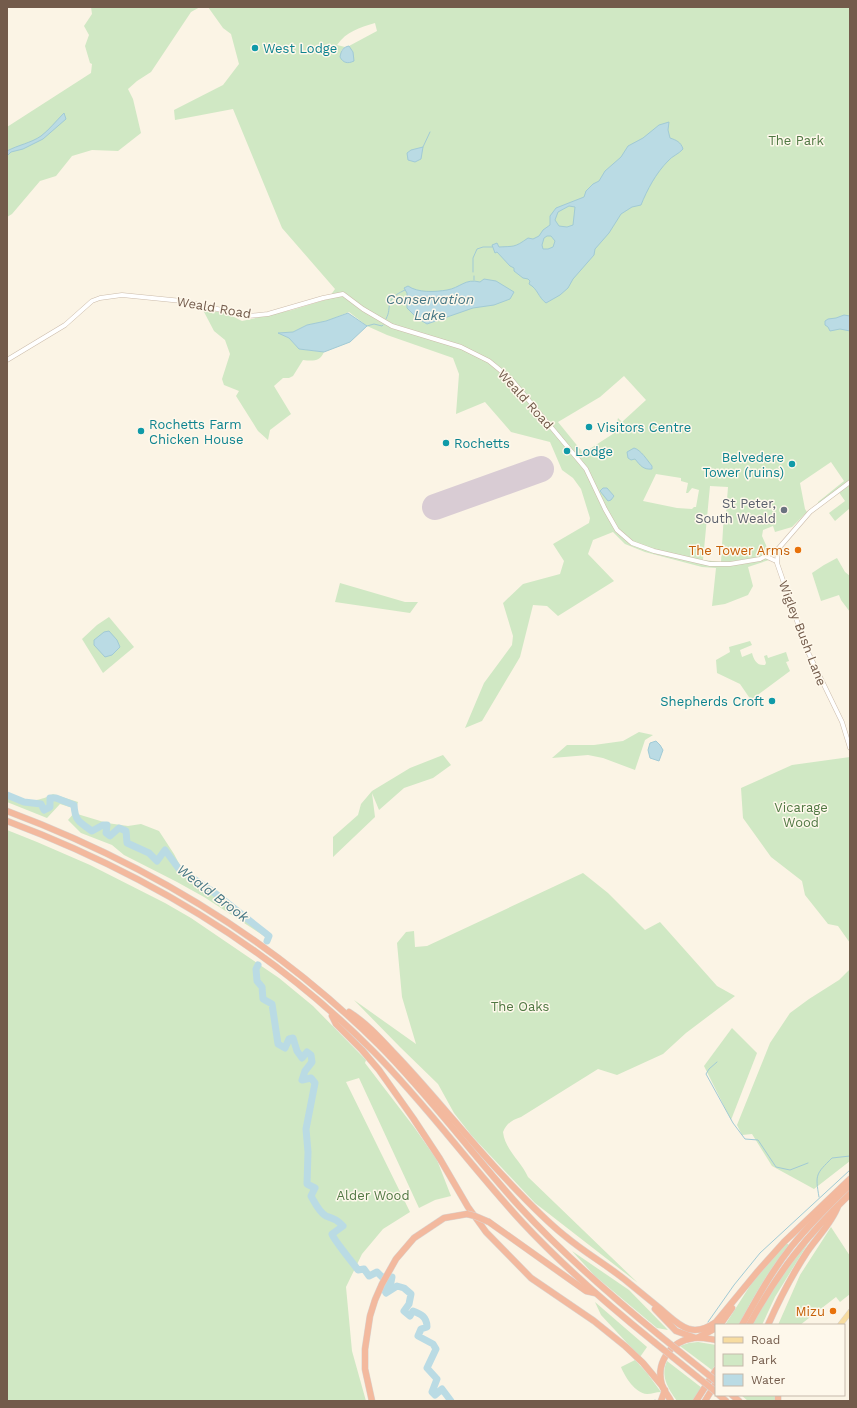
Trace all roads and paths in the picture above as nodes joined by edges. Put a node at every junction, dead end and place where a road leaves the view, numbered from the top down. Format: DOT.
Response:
graph roads {
  1 [pos="7,360"];
  2 [pos="850,482"];
  3 [pos="778,549"];
  4 [pos="765,556"];
  5 [pos="776,561"];
  6 [pos="850,748"];
  7 [pos="7,811"];
  8 [pos="7,821"];
  9 [pos="334,1003"];
  10 [pos="329,1011"];
  11 [pos="473,1152"];
  12 [pos="850,1179"];
  13 [pos="850,1185"];
  14 [pos="850,1194"];
  15 [pos="838,1205"];
  16 [pos="547,1221"];
  17 [pos="596,1294"];
  18 [pos="738,1296"];
  19 [pos="648,1300"];
  20 [pos="850,1312"];
  21 [pos="721,1324"];
  22 [pos="743,1324"];
  23 [pos="750,1324"];
  24 [pos="768,1324"];
  25 [pos="841,1324"];
  26 [pos="715,1328"];
  27 [pos="696,1338"];
  28 [pos="715,1340"];
  29 [pos="715,1372"];
  30 [pos="715,1381"];
  31 [pos="715,1384"];
  32 [pos="664,1389"];
  33 [pos="715,1391"];
  34 [pos="372,1401"];
  35 [pos="661,1401"];
  36 [pos="671,1401"];
  37 [pos="696,1401"];
  38 [pos="705,1401"];
  1 -- 4 [label="street, Weald Road"];
  2 -- 3 [label="street, Weald Road"];
  3 -- 4 [label="street, Weald Road"];
  3 -- 5 [label="street, Wigley Bush Lane"];
  4 -- 5 [label="street"];
  5 -- 6 [label="street, Wigley Bush Lane"];
  7 -- 9 [label="highway"];
  8 -- 10 [label="highway"];
  9 -- 11 [label="highway"];
  9 -- 16 [label="highway"];
  10 -- 17 [label="highway"];
  10 -- 32 [label="highway"];
  11 -- 16 [label="highway"];
  11 -- 30 [label="highway, bridge"];
  12 -- 18 [label="highway"];
  13 -- 22 [label="highway"];
  14 -- 15 [label="highway"];
  15 -- 23 [label="highway"];
  15 -- 24 [label="highway"];
  16 -- 19 [label="highway"];
  17 -- 33 [label="highway, bridge"];
  17 -- 34 [label="highway, bridge"];
  18 -- 19 [label="highway"];
  18 -- 21 [label="highway"];
  19 -- 27 [label="highway"];
  20 -- 25 [label="main road"];
  26 -- 27 [label="highway"];
  27 -- 28 [label="highway"];
  27 -- 32 [label="highway"];
  29 -- 37 [label="highway"];
  31 -- 38 [label="highway"];
  32 -- 35 [label="highway"];
  32 -- 36 [label="highway"];
}
